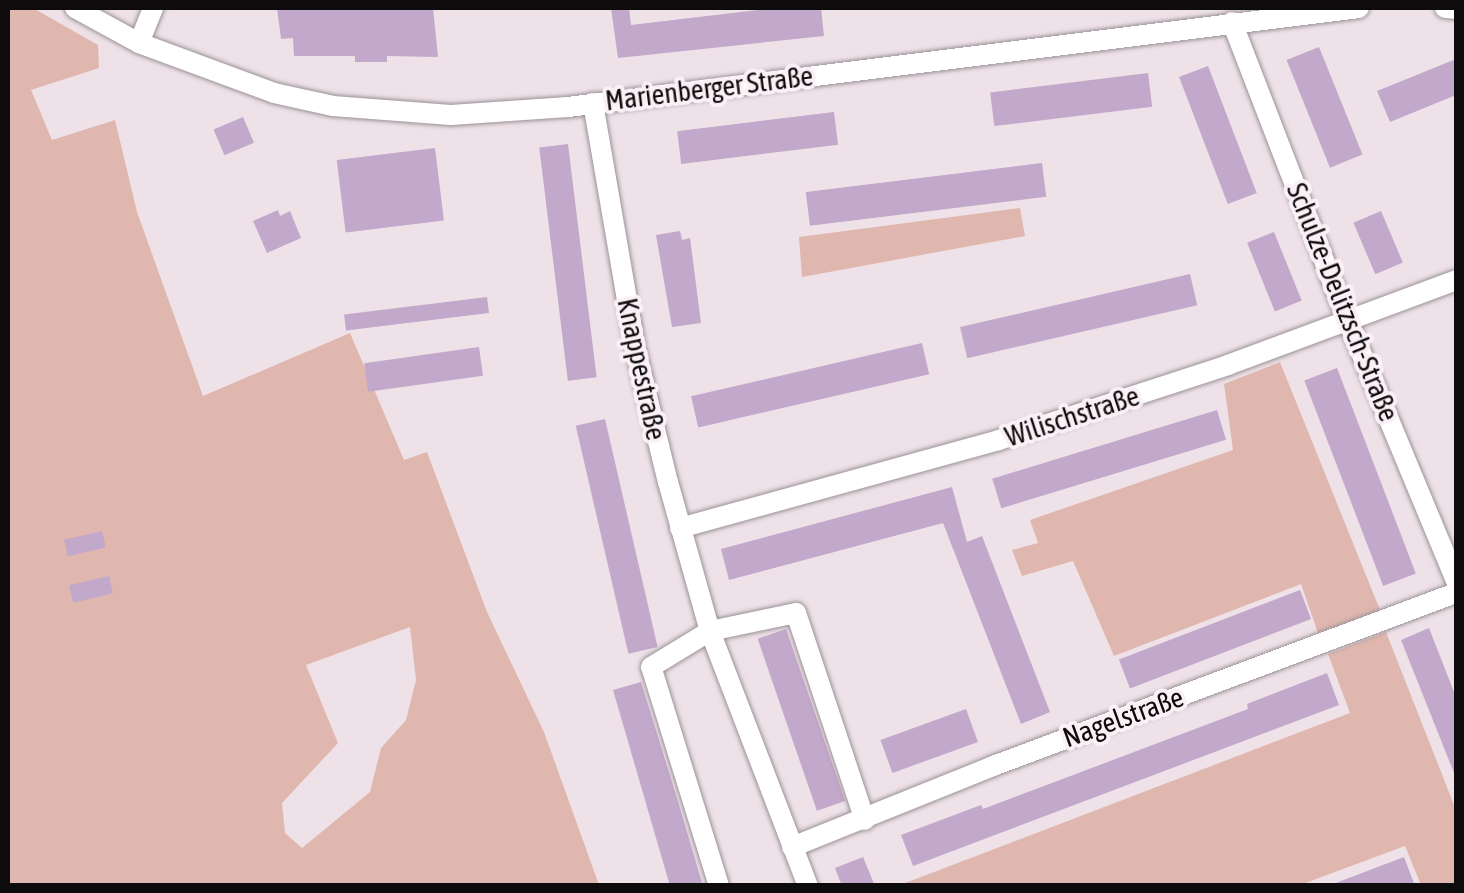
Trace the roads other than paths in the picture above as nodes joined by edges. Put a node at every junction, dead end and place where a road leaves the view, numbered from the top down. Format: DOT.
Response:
graph roads {
  1 [pos="75,8"];
  2 [pos="153,8"];
  3 [pos="1360,8"];
  4 [pos="1445,8"];
  5 [pos="1456,9"];
  6 [pos="1206,16"];
  7 [pos="1232,22"];
  8 [pos="139,43"];
  9 [pos="594,103"];
  10 [pos="1456,280"];
  11 [pos="1349,320"];
  12 [pos="680,528"];
  13 [pos="1456,582"];
  14 [pos="1456,593"];
  15 [pos="710,631"];
  16 [pos="865,820"];
  17 [pos="792,847"];
  18 [pos="719,886"];
  19 [pos="808,886"];
  1 -- 8 [label="street, Marienberger Straße"];
  2 -- 8 [label="street"];
  3 -- 7 [label="street, Marienberger Straße"];
  4 -- 5 [label="street"];
  6 -- 7 [label="street, Marienberger Straße"];
  6 -- 9 [label="street, Marienberger Straße"];
  7 -- 11 [label="street, Schulze-Delitzsch-Straße"];
  8 -- 9 [label="street, Marienberger Straße"];
  9 -- 12 [label="street, Knappestraße"];
  10 -- 11 [label="street, Wilischstraße"];
  11 -- 12 [label="street, Wilischstraße"];
  11 -- 13 [label="street, Schulze-Delitzsch-Straße"];
  12 -- 15 [label="street, Knappestraße"];
  14 -- 16 [label="street, Nagelstraße"];
  15 -- 16 [label="street"];
  15 -- 17 [label="street, Knappestraße"];
  15 -- 18 [label="street"];
  16 -- 17 [label="street, Nagelstraße"];
  17 -- 19 [label="street, Knappestraße"];
}
